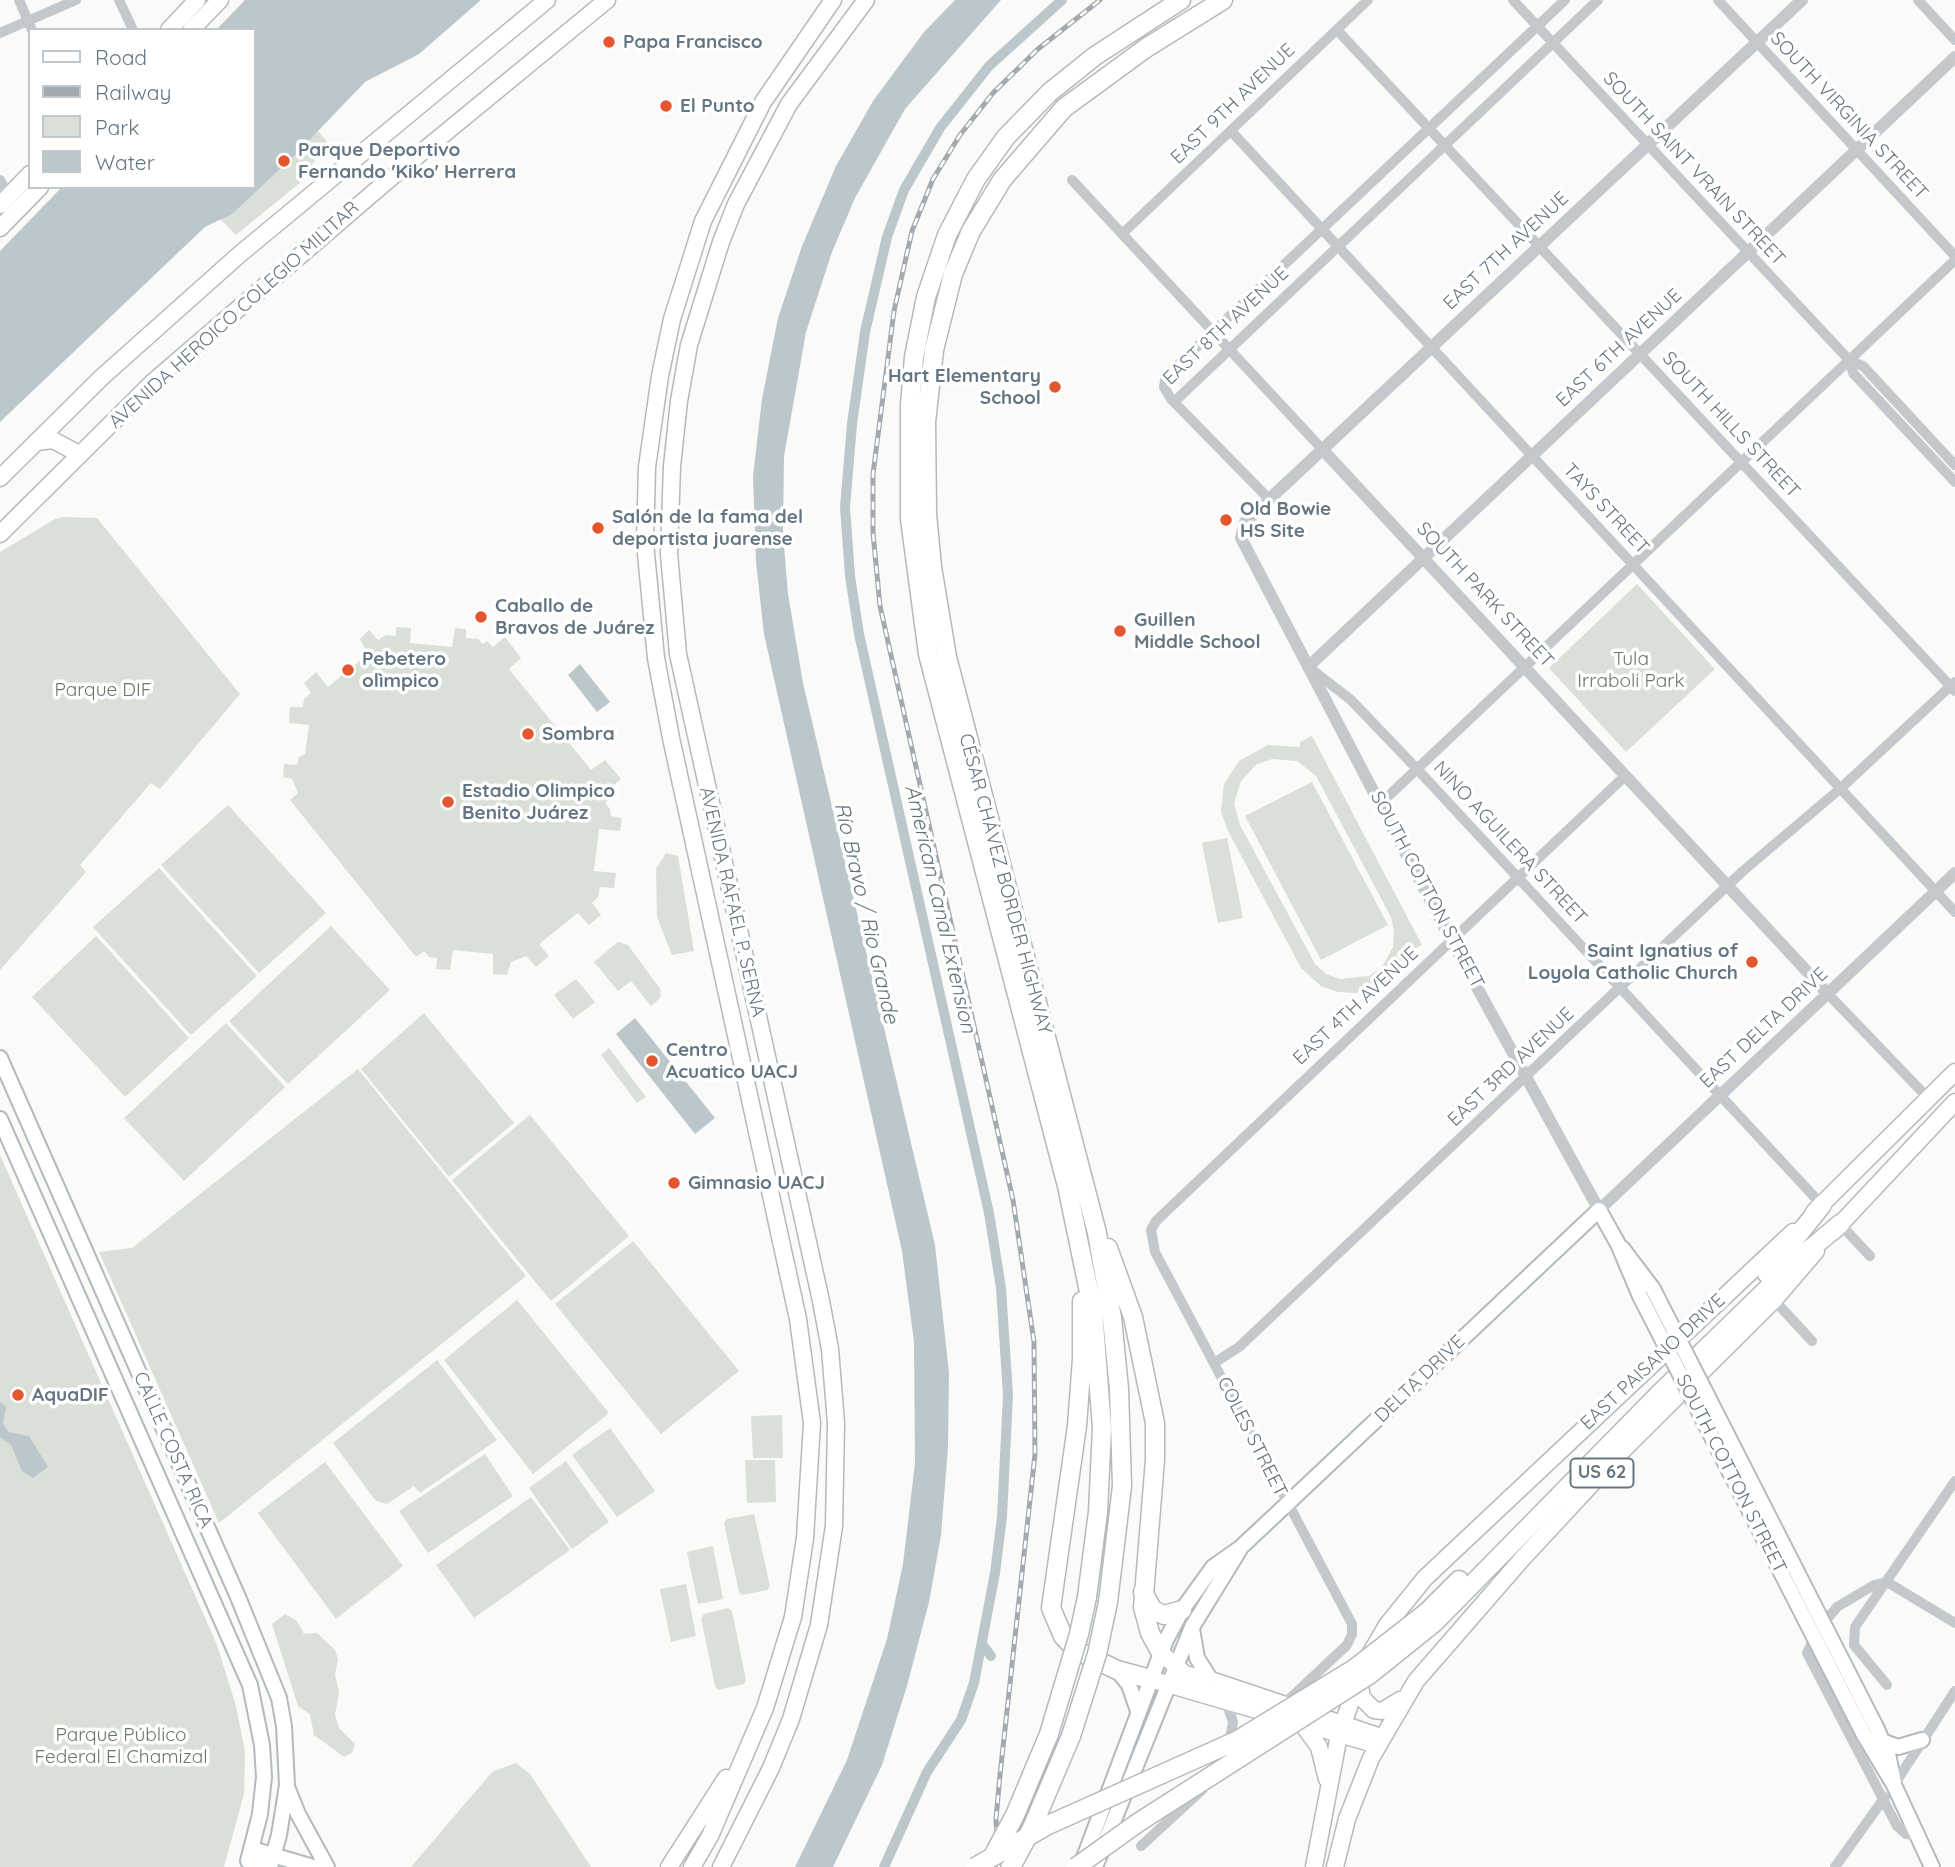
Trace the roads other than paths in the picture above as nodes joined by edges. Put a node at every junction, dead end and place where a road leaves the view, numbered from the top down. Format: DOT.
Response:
graph roads {
  1 [pos="19,0"];
  2 [pos="76,0"];
  3 [pos="119,0"];
  4 [pos="197,0"];
  5 [pos="220,0"];
  6 [pos="547,0"];
  7 [pos="607,0"];
  8 [pos="833,0"];
  9 [pos="866,0"];
  10 [pos="1181,0"];
  11 [pos="1223,0"];
  12 [pos="1368,0"];
  13 [pos="1513,0"];
  14 [pos="1565,0"];
  15 [pos="1598,0"];
  16 [pos="1718,0"];
  17 [pos="1802,0"];
  18 [pos="1918,0"];
  19 [pos="30,25"];
  20 [pos="1538,26"];
  21 [pos="131,28"];
  22 [pos="171,28"];
  23 [pos="193,28"];
  24 [pos="1337,30"];
  25 [pos="0,33"];
  26 [pos="1955,40"];
  27 [pos="1757,41"];
  28 [pos="1553,43"];
  29 [pos="1955,57"];
  30 [pos="1430,127"];
  31 [pos="1231,131"];
  32 [pos="1445,144"];
  33 [pos="1647,144"];
  34 [pos="1856,151"];
  35 [pos="28,176"];
  36 [pos="0,180"];
  37 [pos="1072,180"];
  38 [pos="38,189"];
  39 [pos="4,200"];
  40 [pos="0,228"];
  41 [pos="1322,230"];
  42 [pos="1122,234"];
  43 [pos="1539,246"];
  44 [pos="1338,247"];
  45 [pos="1749,253"];
  46 [pos="1955,258"];
  47 [pos="1212,332"];
  48 [pos="1431,348"];
  49 [pos="1230,349"];
  50 [pos="1641,354"];
  51 [pos="1850,361"];
  52 [pos="1174,402"];
  53 [pos="36,442"];
  54 [pos="1322,449"];
  55 [pos="79,454"];
  56 [pos="1532,456"];
  57 [pos="1743,463"];
  58 [pos="1955,465"];
  59 [pos="0,478"];
  60 [pos="1955,482"];
  61 [pos="1269,499"];
  62 [pos="1240,533"];
  63 [pos="0,534"];
  64 [pos="1423,558"];
  65 [pos="1634,566"];
  66 [pos="1308,667"];
  67 [pos="1527,667"];
  68 [pos="1954,687"];
  69 [pos="1418,770"];
  70 [pos="967,772"];
  71 [pos="1625,776"];
  72 [pos="1841,788"];
  73 [pos="1381,803"];
  74 [pos="1955,873"];
  75 [pos="1518,878"];
  76 [pos="1728,886"];
  77 [pos="1936,891"];
  78 [pos="1955,912"];
  79 [pos="1451,940"];
  80 [pos="1622,986"];
  81 [pos="1828,994"];
  82 [pos="0,1058"];
  83 [pos="1955,1072"];
  84 [pos="1527,1076"];
  85 [pos="1720,1095"];
  86 [pos="1928,1098"];
  87 [pos="1955,1102"];
  88 [pos="0,1119"];
  89 [pos="1077,1182"];
  90 [pos="1822,1205"];
  91 [pos="1599,1210"];
  92 [pos="1840,1224"];
  93 [pos="1077,1231"];
  94 [pos="1151,1239"];
  95 [pos="1870,1256"];
  96 [pos="1774,1300"];
  97 [pos="1812,1341"];
  98 [pos="1214,1363"];
  99 [pos="1955,1482"];
  100 [pos="1287,1504"];
  101 [pos="1240,1548"];
  102 [pos="1886,1582"];
  103 [pos="1143,1592"];
  104 [pos="1182,1610"];
  105 [pos="1431,1617"];
  106 [pos="1955,1623"];
  107 [pos="1192,1627"];
  108 [pos="1168,1660"];
  109 [pos="1117,1671"];
  110 [pos="1359,1678"];
  111 [pos="1211,1679"];
  112 [pos="1158,1682"];
  113 [pos="1887,1685"];
  114 [pos="1955,1691"];
  115 [pos="1406,1695"];
  116 [pos="1226,1702"];
  117 [pos="1138,1711"];
  118 [pos="1284,1712"];
  119 [pos="1306,1718"];
  120 [pos="1341,1729"];
  121 [pos="1874,1735"];
  122 [pos="1922,1740"];
  123 [pos="1379,1741"];
  124 [pos="747,1752"];
  125 [pos="1894,1785"];
  126 [pos="287,1786"];
  127 [pos="1328,1786"];
  128 [pos="1194,1797"];
  129 [pos="1883,1799"];
  130 [pos="1916,1835"];
  131 [pos="1142,1846"];
  132 [pos="249,1859"];
  133 [pos="272,1861"];
  134 [pos="264,1867"];
  135 [pos="313,1867"];
  136 [pos="327,1867"];
  137 [pos="669,1867"];
  138 [pos="692,1867"];
  139 [pos="721,1867"];
  140 [pos="975,1867"];
  141 [pos="987,1867"];
  142 [pos="1011,1867"];
  143 [pos="1078,1867"];
  144 [pos="1095,1867"];
  145 [pos="1314,1867"];
  146 [pos="1335,1867"];
  147 [pos="1835,1867"];
  148 [pos="1932,1867"];
  1 -- 19 [label="street"];
  2 -- 19 [label="street"];
  3 -- 21 [label="street"];
  4 -- 22 [label="main road"];
  5 -- 23 [label="main road"];
  6 -- 53 [label="main road, AVENIDA HEROICO COLEGIO MILITAR"];
  7 -- 55 [label="main road, AVENIDA HEROICO COLEGIO MILITAR"];
  8 -- 124 [label="main road, AVENIDA RAFAEL P. SERNA"];
  9 -- 139 [label="main road, AVENIDA RAFAEL P. SERNA"];
  10 -- 70 [label="highway"];
  11 -- 70 [label="highway, CÉSAR CHÁVEZ BORDER HIGHWAY"];
  12 -- 24 [label="street, EAST 9TH AVENUE"];
  13 -- 20 [label="street, SOUTH SAINT VRAIN STREET"];
  14 -- 20 [label="street, EAST 8TH AVENUE"];
  15 -- 28 [label="street, EAST 8TH AVENUE"];
  16 -- 27 [label="street, SOUTH VIRGINIA STREET"];
  17 -- 27 [label="street, EAST 7TH AVENUE"];
  18 -- 26 [label="street"];
  19 -- 25 [label="street"];
  20 -- 28 [label="street, SOUTH SAINT VRAIN STREET"];
  20 -- 30 [label="street, EAST 8TH AVENUE"];
  24 -- 30 [label="street, SOUTH HILLS STREET"];
  24 -- 31 [label="street, EAST 9TH AVENUE"];
  27 -- 33 [label="street, EAST 7TH AVENUE"];
  27 -- 34 [label="street, SOUTH VIRGINIA STREET"];
  28 -- 32 [label="street, EAST 8TH AVENUE"];
  28 -- 33 [label="street, SOUTH SAINT VRAIN STREET"];
  29 -- 34 [label="street, EAST 6TH AVENUE"];
  30 -- 32 [label="street, SOUTH HILLS STREET"];
  30 -- 41 [label="street, EAST 8TH AVENUE"];
  31 -- 41 [label="street, TAYS STREET"];
  31 -- 42 [label="street, EAST 9TH AVENUE"];
  32 -- 43 [label="street, SOUTH HILLS STREET"];
  32 -- 44 [label="street, EAST 8TH AVENUE"];
  33 -- 43 [label="street, EAST 7TH AVENUE"];
  33 -- 45 [label="street, SOUTH SAINT VRAIN STREET"];
  34 -- 45 [label="street, EAST 6TH AVENUE"];
  34 -- 46 [label="street, SOUTH VIRGINIA STREET"];
  35 -- 39 [label="main road"];
  36 -- 39 [label="street"];
  37 -- 42 [label="street, SOUTH PARK STREET"];
  38 -- 40 [label="main road"];
  41 -- 44 [label="street, TAYS STREET"];
  41 -- 47 [label="street, EAST 8TH AVENUE"];
  42 -- 47 [label="street, SOUTH PARK STREET"];
  43 -- 48 [label="street, EAST 7TH AVENUE"];
  43 -- 50 [label="street, SOUTH HILLS STREET"];
  44 -- 48 [label="street, TAYS STREET"];
  44 -- 49 [label="street, EAST 8TH AVENUE"];
  45 -- 50 [label="street, EAST 6TH AVENUE"];
  45 -- 51 [label="street, SOUTH SAINT VRAIN STREET"];
  46 -- 51 [label="street"];
  47 -- 49 [label="street, SOUTH PARK STREET"];
  47 -- 52 [label="street, EAST 8TH AVENUE"];
  48 -- 54 [label="street, EAST 7TH AVENUE"];
  48 -- 56 [label="street, TAYS STREET"];
  49 -- 52 [label="street, EAST 8TH AVENUE"];
  49 -- 54 [label="street, SOUTH PARK STREET"];
  50 -- 56 [label="street, EAST 6TH AVENUE"];
  50 -- 57 [label="street, SOUTH HILLS STREET"];
  51 -- 57 [label="street"];
  51 -- 58 [label="street, SOUTH SAINT VRAIN STREET"];
  51 -- 60 [label="street, SOUTH SAINT VRAIN STREET"];
  52 -- 61 [label="street"];
  53 -- 55 [label="main road"];
  53 -- 59 [label="main road, AVENIDA HEROICO COLEGIO MILITAR"];
  54 -- 61 [label="street, EAST 7TH AVENUE"];
  54 -- 64 [label="street, SOUTH PARK STREET"];
  55 -- 63 [label="main road, AVENIDA HEROICO COLEGIO MILITAR"];
  56 -- 64 [label="street, EAST 6TH AVENUE"];
  56 -- 65 [label="street, TAYS STREET"];
  57 -- 65 [label="street"];
  57 -- 68 [label="street, SOUTH HILLS STREET"];
  61 -- 62 [label="street, EAST 7TH AVENUE"];
  62 -- 66 [label="street, SOUTH COTTON STREET"];
  64 -- 66 [label="street, EAST 6TH AVENUE"];
  64 -- 67 [label="street, SOUTH PARK STREET"];
  65 -- 67 [label="street"];
  65 -- 72 [label="street, TAYS STREET"];
  66 -- 69 [label="street, NINO AGUILERA STREET"];
  66 -- 73 [label="street, SOUTH COTTON STREET"];
  67 -- 69 [label="street"];
  67 -- 71 [label="street, SOUTH PARK STREET"];
  68 -- 72 [label="street, EAST 3RD AVENUE"];
  69 -- 73 [label="street"];
  69 -- 75 [label="street, NINO AGUILERA STREET"];
  70 -- 89 [label="highway, CÉSAR CHÁVEZ BORDER HIGHWAY"];
  71 -- 75 [label="street, EAST 4TH AVENUE"];
  71 -- 76 [label="street, SOUTH PARK STREET"];
  72 -- 76 [label="street, EAST 3RD AVENUE"];
  72 -- 77 [label="street, TAYS STREET"];
  73 -- 79 [label="street, SOUTH COTTON STREET"];
  74 -- 77 [label="street, EAST DELTA DRIVE"];
  75 -- 79 [label="street, EAST 4TH AVENUE"];
  75 -- 80 [label="street, NINO AGUILERA STREET"];
  76 -- 80 [label="street, EAST 3RD AVENUE"];
  76 -- 81 [label="street, SOUTH PARK STREET"];
  77 -- 78 [label="street, TAYS STREET"];
  77 -- 81 [label="street, EAST DELTA DRIVE"];
  79 -- 84 [label="street, SOUTH COTTON STREET"];
  79 -- 94 [label="street, EAST 4TH AVENUE"];
  80 -- 84 [label="street, EAST 3RD AVENUE"];
  80 -- 85 [label="street, NINO AGUILERA STREET"];
  81 -- 85 [label="street, EAST DELTA DRIVE"];
  81 -- 86 [label="street, SOUTH PARK STREET"];
  82 -- 126 [label="main road, CALLE COSTA RICA"];
  83 -- 86 [label="main road, EAST PAISANO DRIVE / US 62"];
  84 -- 91 [label="street, SOUTH COTTON STREET"];
  84 -- 98 [label="street, EAST 3RD AVENUE"];
  85 -- 90 [label="street, NINO AGUILERA STREET"];
  85 -- 91 [label="street, EAST DELTA DRIVE"];
  86 -- 90 [label="main road, EAST PAISANO DRIVE / US 62"];
  87 -- 92 [label="main road, EAST PAISANO DRIVE / US 62"];
  88 -- 132 [label="main road, CALLE COSTA RICA"];
  89 -- 93 [label="highway"];
  89 -- 103 [label="highway"];
  89 -- 142 [label="highway, CÉSAR CHÁVEZ BORDER HIGHWAY, bridge"];
  90 -- 105 [label="highway"];
  90 -- 110 [label="main road, EAST PAISANO DRIVE / US 62"];
  91 -- 100 [label="main road, DELTA DRIVE"];
  91 -- 121 [label="main road, SOUTH COTTON STREET, bridge"];
  92 -- 95 [label="street"];
  92 -- 96 [label="main road, EAST PAISANO DRIVE / US 62"];
  92 -- 105 [label="highway"];
  93 -- 109 [label="highway"];
  93 -- 141 [label="highway, bridge"];
  94 -- 98 [label="street, COLES STREET"];
  96 -- 97 [label="street"];
  96 -- 115 [label="main road, EAST PAISANO DRIVE / US 62"];
  98 -- 100 [label="street, COLES STREET"];
  99 -- 102 [label="street"];
  100 -- 101 [label="main road, DELTA DRIVE"];
  100 -- 118 [label="street, COLES STREET"];
  101 -- 104 [label="main road, DELTA DRIVE"];
  101 -- 107 [label="main road, DELTA DRIVE"];
  102 -- 106 [label="street"];
  102 -- 113 [label="street"];
  102 -- 129 [label="street"];
  103 -- 104 [label="highway"];
  103 -- 108 [label="highway"];
  104 -- 108 [label="main road, DELTA DRIVE"];
  105 -- 140 [label="highway, bridge"];
  105 -- 143 [label="highway, bridge"];
  107 -- 108 [label="main road, DELTA DRIVE"];
  107 -- 111 [label="main road"];
  108 -- 111 [label="main road"];
  108 -- 112 [label="main road, DELTA DRIVE"];
  109 -- 112 [label="highway"];
  109 -- 117 [label="main road"];
  110 -- 115 [label="main road"];
  110 -- 119 [label="main road"];
  110 -- 120 [label="main road, EAST PAISANO DRIVE / US 62"];
  111 -- 118 [label="main road"];
  112 -- 116 [label="main road"];
  112 -- 117 [label="main road, DELTA DRIVE"];
  112 -- 144 [label="main road, DELTA DRIVE"];
  114 -- 122 [label="street"];
  115 -- 123 [label="main road, EAST PAISANO DRIVE / US 62"];
  116 -- 118 [label="main road"];
  116 -- 128 [label="street"];
  117 -- 143 [label="main road, DELTA DRIVE"];
  118 -- 119 [label="main road"];
  118 -- 128 [label="street"];
  119 -- 120 [label="main road"];
  119 -- 127 [label="main road"];
  120 -- 123 [label="main road"];
  120 -- 127 [label="main road, EAST PAISANO DRIVE / US 62"];
  121 -- 122 [label="main road"];
  121 -- 125 [label="main road, SOUTH COTTON STREET"];
  122 -- 125 [label="street"];
  123 -- 146 [label="main road, EAST PAISANO DRIVE / US 62"];
  124 -- 137 [label="main road"];
  124 -- 138 [label="main road, AVENIDA RAFAEL P. SERNA"];
  125 -- 129 [label="street"];
  125 -- 130 [label="main road, SOUTH COTTON STREET"];
  126 -- 133 [label="main road, CALLE COSTA RICA"];
  126 -- 136 [label="main road"];
  127 -- 145 [label="main road, EAST PAISANO DRIVE / US 62"];
  128 -- 131 [label="street"];
  129 -- 130 [label="street"];
  129 -- 147 [label="street"];
  130 -- 148 [label="main road, SOUTH COTTON STREET"];
  132 -- 133 [label="main road"];
  132 -- 134 [label="main road"];
  133 -- 135 [label="main road"];
}
